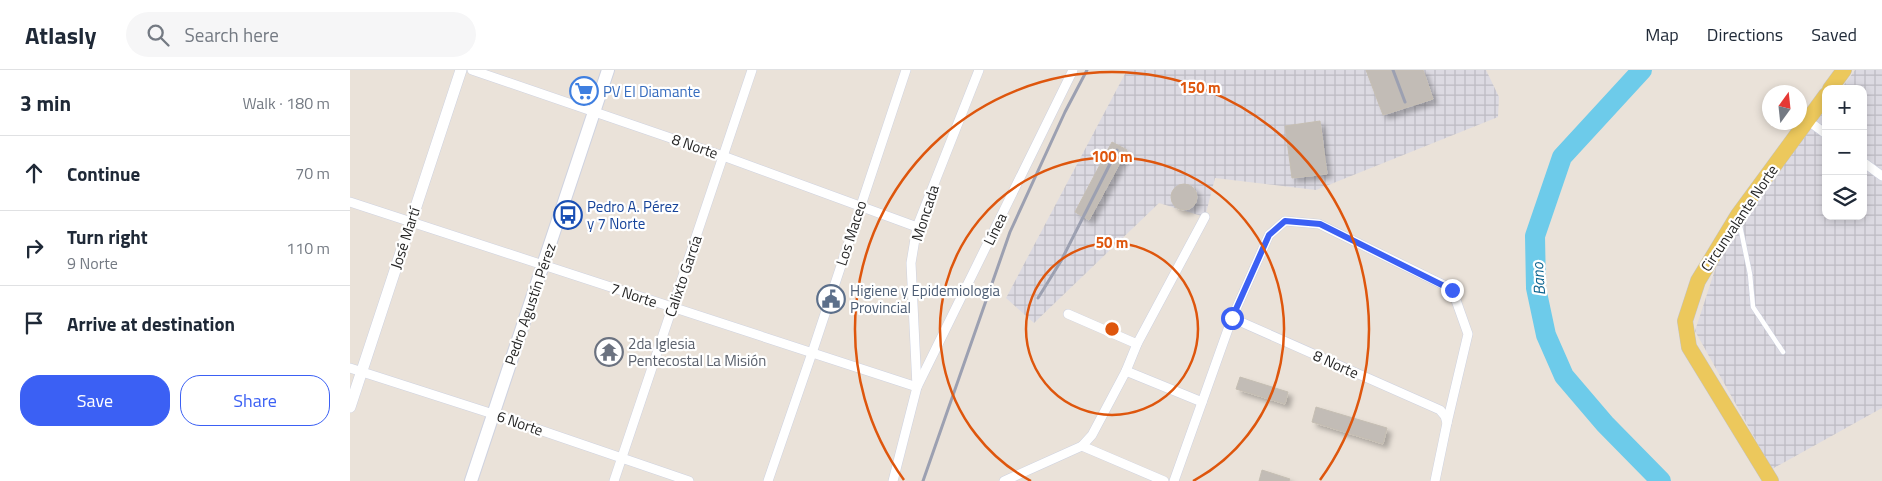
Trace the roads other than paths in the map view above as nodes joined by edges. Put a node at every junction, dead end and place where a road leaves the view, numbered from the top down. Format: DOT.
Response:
graph roads {
  1 [pos="461,70"];
  2 [pos="472,70"];
  3 [pos="608,70"];
  4 [pos="752,70"];
  5 [pos="906,70"];
  6 [pos="978,70"];
  7 [pos="1072,70"];
  8 [pos="1844,70"];
  9 [pos="1833,85"];
  10 [pos="1822,101"];
  11 [pos="594,111"];
  12 [pos="1808,120"];
  13 [pos="1822,131"];
  14 [pos="724,156"];
  15 [pos="1867,165"];
  16 [pos="1882,176"];
  17 [pos="350,202"];
  18 [pos="860,207"];
  19 [pos="1738,215"];
  20 [pos="1205,217"];
  21 [pos="411,221"];
  22 [pos="917,228"];
  23 [pos="543,266"];
  24 [pos="673,308"];
  25 [pos="1068,314"];
  26 [pos="1232,318"];
  27 [pos="1137,344"];
  28 [pos="1783,352"];
  29 [pos="812,353"];
  30 [pos="350,368"];
  31 [pos="1126,371"];
  32 [pos="362,372"];
  33 [pos="917,387"];
  34 [pos="1202,402"];
  35 [pos="350,407"];
  36 [pos="493,414"];
  37 [pos="1446,423"];
  38 [pos="1082,446"];
  39 [pos="622,458"];
  40 [pos="471,481"];
  41 [pos="614,481"];
  42 [pos="689,481"];
  43 [pos="768,481"];
  44 [pos="893,481"];
  45 [pos="1007,481"];
  46 [pos="1164,481"];
  47 [pos="1174,481"];
  48 [pos="1435,481"];
  49 [pos="1771,481"];
  1 -- 21 [label="street, José Martí"];
  2 -- 11 [label="street, 8 Norte"];
  3 -- 11 [label="main road, Pedro Agustín Pérez"];
  4 -- 14 [label="street, Calixto García"];
  5 -- 18 [label="street, Los Maceo"];
  6 -- 22 [label="street, Moncada"];
  7 -- 33 [label="street, Línea"];
  8 -- 9 [label="main road"];
  10 -- 12 [label="main road, Circunvalante Norte"];
  11 -- 14 [label="street, 8 Norte"];
  11 -- 23 [label="main road, Pedro Agustín Pérez"];
  12 -- 13 [label="street"];
  12 -- 19 [label="main road, Circunvalante Norte"];
  14 -- 18 [label="street, 8 Norte"];
  14 -- 24 [label="street, Calixto García"];
  15 -- 16 [label="street"];
  17 -- 21 [label="street, 7 Norte"];
  18 -- 22 [label="street, 8 Norte"];
  18 -- 29 [label="street, Los Maceo"];
  19 -- 28 [label="lane"];
  19 -- 49 [label="main road, Circunvalante Norte"];
  20 -- 27 [label="street"];
  21 -- 23 [label="street, 7 Norte"];
  21 -- 32 [label="street, José Martí"];
  22 -- 33 [label="street, Moncada"];
  23 -- 24 [label="street, 7 Norte"];
  23 -- 36 [label="main road, Pedro Agustín Pérez"];
  24 -- 29 [label="street, 7 Norte"];
  24 -- 39 [label="street, Calixto García"];
  25 -- 27 [label="street"];
  26 -- 34 [label="street"];
  26 -- 37 [label="street, 8 Norte"];
  26 -- 37 [label="street"];
  27 -- 31 [label="street"];
  29 -- 33 [label="street, 7 Norte"];
  29 -- 43 [label="street, Los Maceo"];
  30 -- 32 [label="street, 6 Norte"];
  31 -- 34 [label="street"];
  31 -- 38 [label="street"];
  32 -- 35 [label="street, José Martí"];
  32 -- 36 [label="street, 6 Norte"];
  33 -- 44 [label="street, Moncada"];
  34 -- 47 [label="street"];
  36 -- 39 [label="street, 6 Norte"];
  36 -- 40 [label="main road, Pedro Agustín Pérez"];
  37 -- 48 [label="street"];
  38 -- 45 [label="street"];
  38 -- 46 [label="street"];
  39 -- 41 [label="street, Calixto García"];
  39 -- 42 [label="street, 6 Norte"];
}
